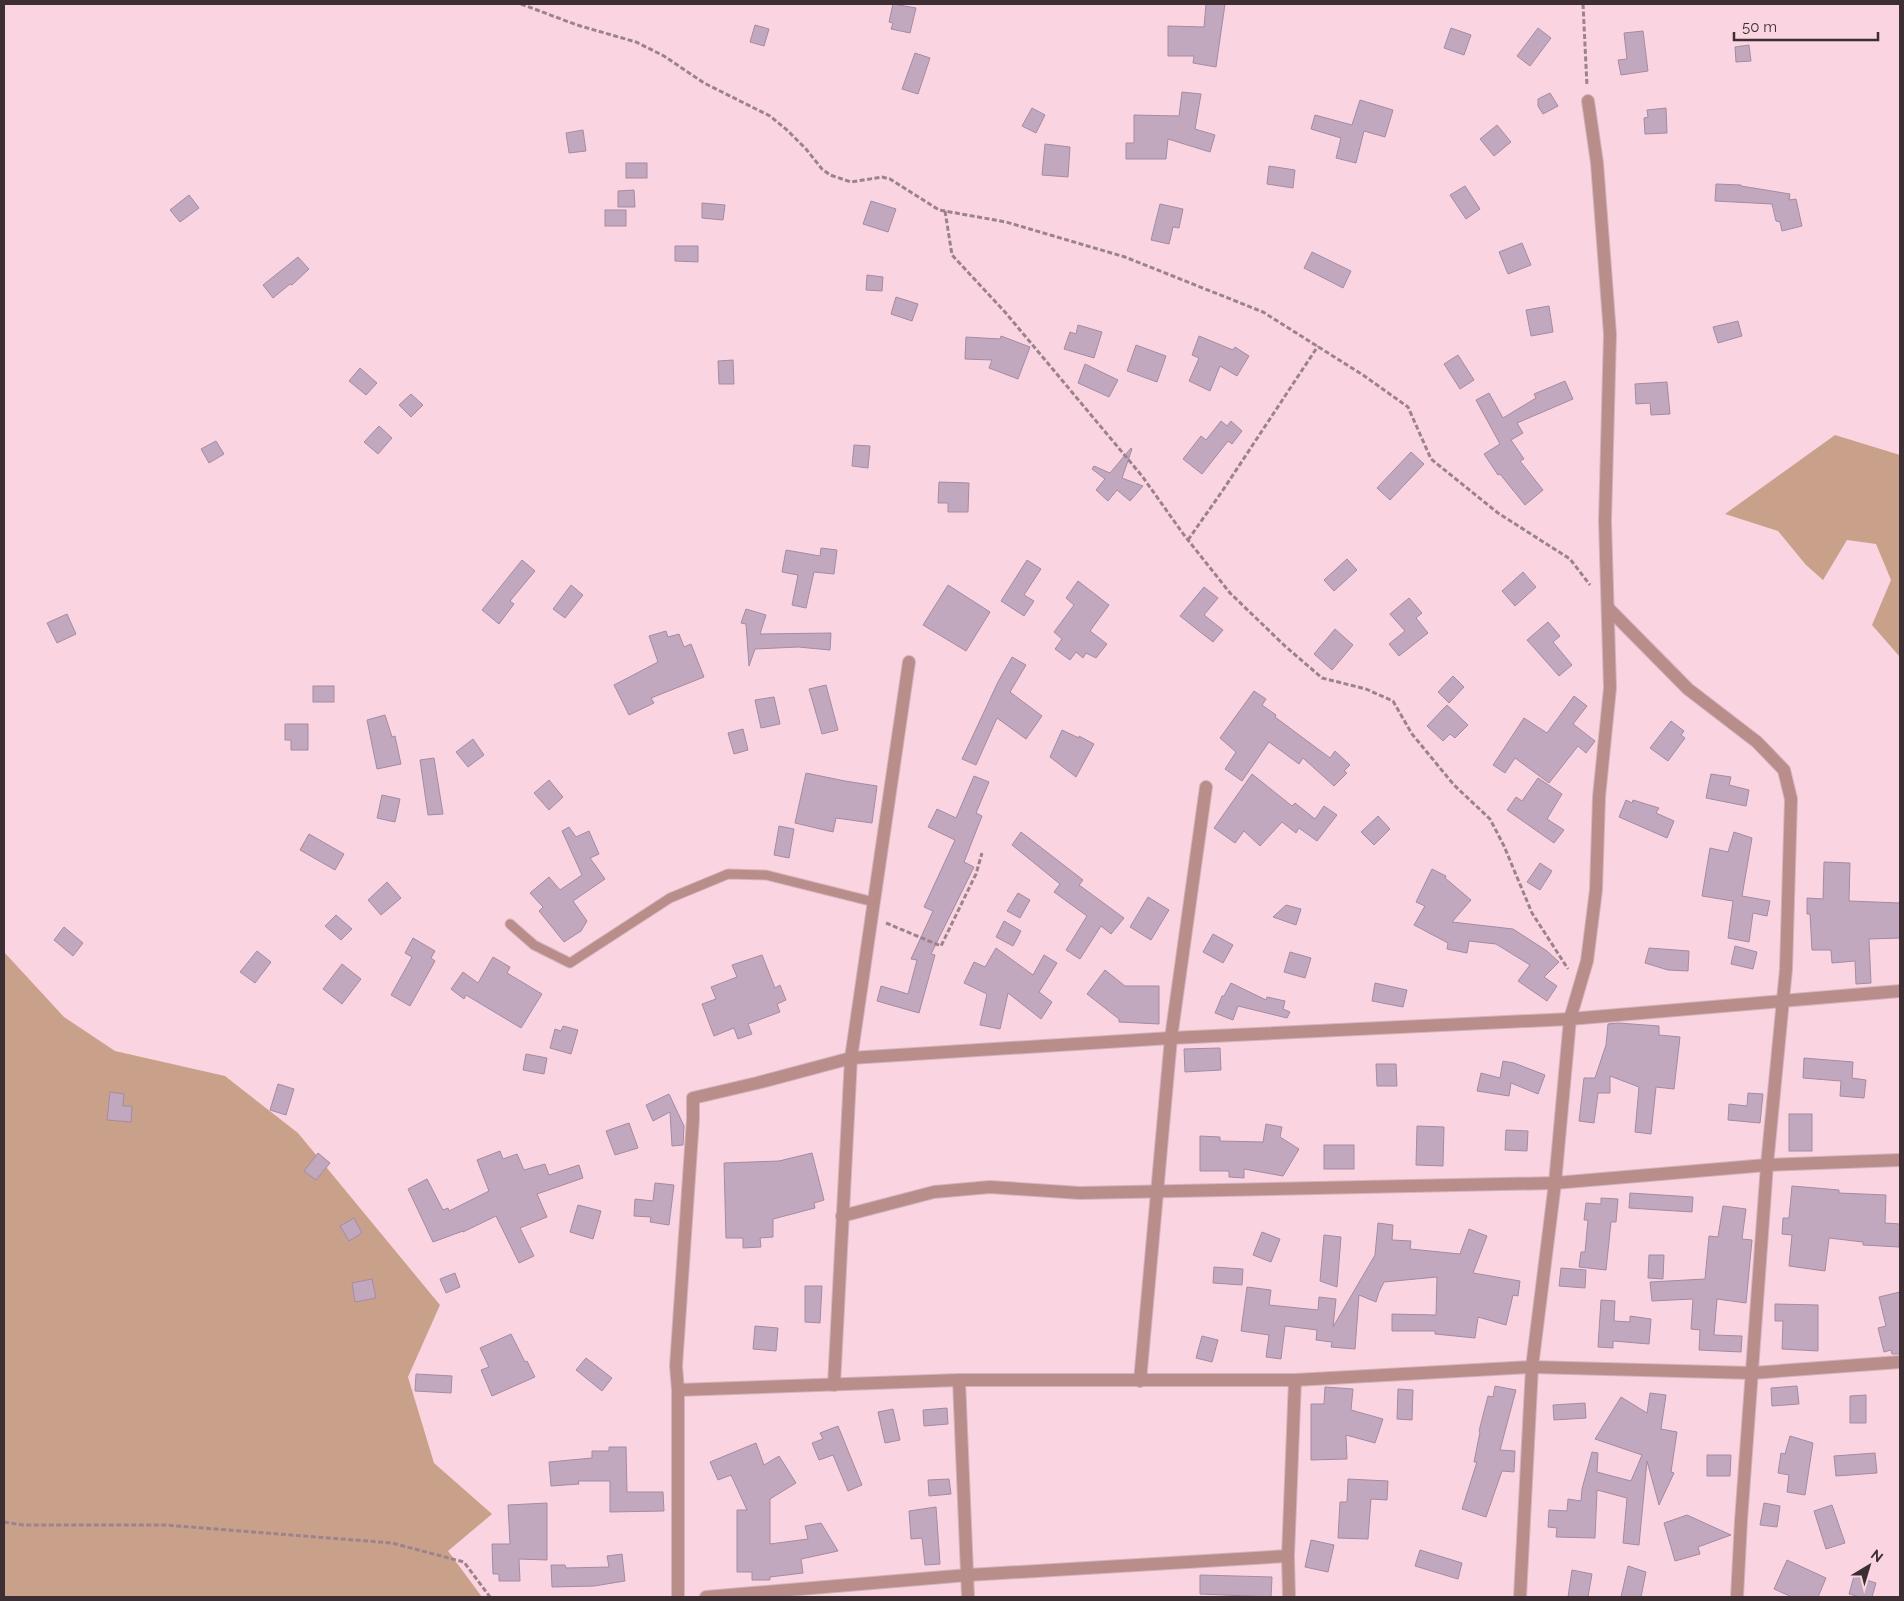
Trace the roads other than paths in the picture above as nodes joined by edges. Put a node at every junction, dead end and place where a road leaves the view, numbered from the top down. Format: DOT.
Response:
graph roads {
  1 [pos="1588,101"];
  2 [pos="1608,608"];
  3 [pos="909,662"];
  4 [pos="1206,787"];
  5 [pos="874,902"];
  6 [pos="510,924"];
  7 [pos="1900,991"];
  8 [pos="1782,1000"];
  9 [pos="1570,1019"];
  10 [pos="1171,1038"];
  11 [pos="851,1058"];
  12 [pos="1900,1160"];
  13 [pos="1767,1165"];
  14 [pos="1555,1183"];
  15 [pos="1156,1191"];
  16 [pos="842,1216"];
  17 [pos="1900,1362"];
  18 [pos="1532,1367"];
  19 [pos="1752,1372"];
  20 [pos="960,1380"];
  21 [pos="1140,1380"];
  22 [pos="1295,1380"];
  23 [pos="834,1385"];
  24 [pos="678,1390"];
  25 [pos="1288,1556"];
  26 [pos="968,1575"];
  27 [pos="678,1597"];
  28 [pos="706,1597"];
  29 [pos="968,1597"];
  30 [pos="1289,1597"];
  31 [pos="1520,1597"];
  32 [pos="1737,1597"];
  1 -- 2 [label="street"];
  2 -- 8 [label="street"];
  2 -- 9 [label="street"];
  3 -- 5 [label="street"];
  4 -- 10 [label="street"];
  5 -- 6 [label="lane"];
  5 -- 11 [label="street"];
  7 -- 8 [label="street"];
  8 -- 9 [label="street"];
  8 -- 13 [label="street"];
  9 -- 10 [label="street"];
  9 -- 14 [label="street"];
  10 -- 11 [label="street"];
  10 -- 15 [label="street"];
  11 -- 16 [label="street"];
  11 -- 24 [label="street"];
  12 -- 13 [label="street"];
  13 -- 14 [label="street"];
  13 -- 19 [label="street"];
  14 -- 15 [label="street"];
  14 -- 18 [label="street"];
  15 -- 16 [label="street"];
  15 -- 21 [label="street"];
  16 -- 23 [label="street"];
  17 -- 19 [label="street"];
  18 -- 19 [label="street"];
  18 -- 22 [label="street"];
  18 -- 31 [label="street"];
  19 -- 32 [label="street"];
  20 -- 21 [label="street"];
  20 -- 23 [label="street"];
  20 -- 26 [label="street"];
  21 -- 22 [label="street"];
  22 -- 25 [label="street"];
  23 -- 24 [label="street"];
  24 -- 27 [label="street"];
  25 -- 26 [label="street"];
  25 -- 30 [label="street"];
  26 -- 28 [label="street"];
  26 -- 29 [label="street"];
}
